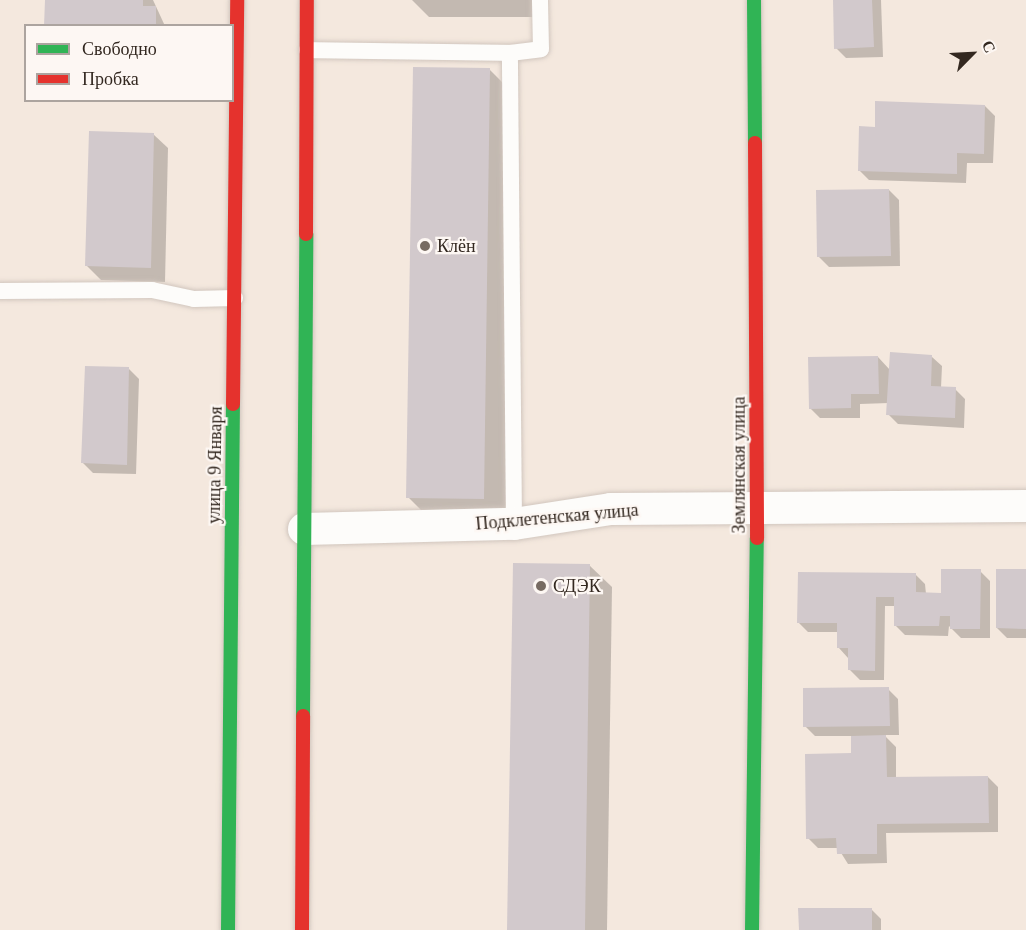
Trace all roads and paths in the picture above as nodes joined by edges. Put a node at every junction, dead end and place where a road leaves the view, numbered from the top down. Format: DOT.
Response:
graph roads {
  1 [pos="237,0"];
  2 [pos="307,0"];
  3 [pos="540,0"];
  4 [pos="754,0"];
  5 [pos="307,50"];
  6 [pos="510,53"];
  7 [pos="0,291"];
  8 [pos="234,298"];
  9 [pos="1026,506"];
  10 [pos="757,510"];
  11 [pos="514,524"];
  12 [pos="304,530"];
  13 [pos="228,930"];
  14 [pos="302,930"];
  15 [pos="752,930"];
  1 -- 8 [label="main road, улица 9 Января"];
  2 -- 5 [label="main road"];
  3 -- 6 [label="lane"];
  4 -- 10 [label="main road, Землянская улица"];
  5 -- 6 [label="lane"];
  5 -- 12 [label="main road"];
  6 -- 11 [label="lane"];
  7 -- 8 [label="lane"];
  8 -- 13 [label="main road, улица 9 Января"];
  9 -- 10 [label="street, Подклетенская улица"];
  10 -- 11 [label="street, Подклетенская улица"];
  10 -- 15 [label="main road, Землянская улица"];
  11 -- 12 [label="street, Подклетенская улица"];
  12 -- 14 [label="main road"];
}
